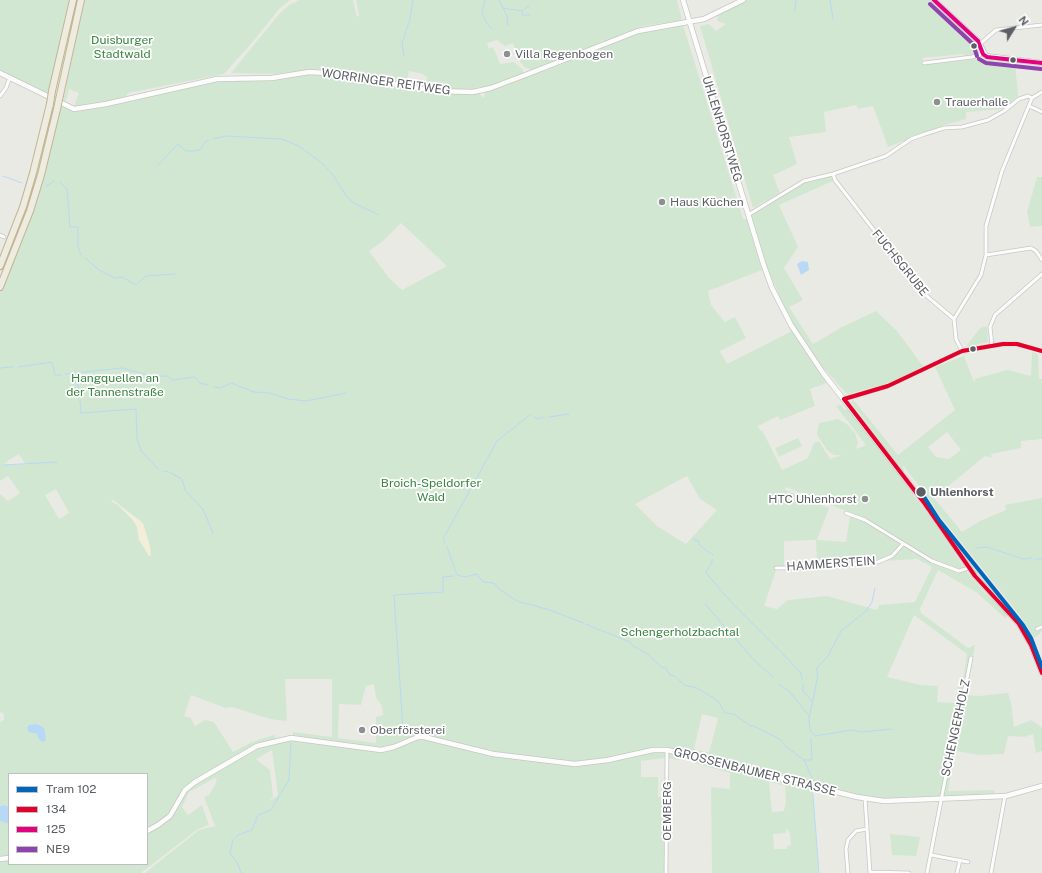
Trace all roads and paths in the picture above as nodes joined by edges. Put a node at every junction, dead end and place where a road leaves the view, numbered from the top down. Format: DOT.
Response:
graph roads {
  1 [pos="73,0"];
  2 [pos="81,0"];
  3 [pos="683,0"];
  4 [pos="743,0"];
  5 [pos="934,0"];
  6 [pos="690,22"];
  7 [pos="1042,24"];
  8 [pos="980,44"];
  9 [pos="983,54"];
  10 [pos="924,63"];
  11 [pos="1042,63"];
  12 [pos="0,73"];
  13 [pos="10,77"];
  14 [pos="1042,92"];
  15 [pos="0,96"];
  16 [pos="1032,98"];
  17 [pos="1029,106"];
  18 [pos="1042,112"];
  19 [pos="833,174"];
  20 [pos="748,215"];
  21 [pos="0,235"];
  22 [pos="4,237"];
  23 [pos="986,255"];
  24 [pos="1042,260"];
  25 [pos="0,266"];
  26 [pos="1042,274"];
  27 [pos="0,287"];
  28 [pos="954,319"];
  29 [pos="992,345"];
  30 [pos="962,351"];
  31 [pos="1042,351"];
  32 [pos="844,399"];
  33 [pos="846,512"];
  34 [pos="903,544"];
  35 [pos="776,568"];
  36 [pos="969,568"];
  37 [pos="1042,627"];
  38 [pos="1038,629"];
  39 [pos="971,658"];
  40 [pos="1042,673"];
  41 [pos="667,750"];
  42 [pos="1042,786"];
  43 [pos="1006,796"];
  44 [pos="865,798"];
  45 [pos="942,799"];
  46 [pos="867,829"];
  47 [pos="148,830"];
  48 [pos="931,855"];
  49 [pos="960,860"];
  50 [pos="968,862"];
  51 [pos="666,873"];
  52 [pos="848,873"];
  53 [pos="870,873"];
  54 [pos="909,873"];
  55 [pos="927,873"];
  56 [pos="957,873"];
  57 [pos="991,873"];
  1 -- 25 [label="highway, bridge"];
  2 -- 27 [label="highway, bridge"];
  3 -- 6 [label="street, UHLENHORSTWEG"];
  4 -- 6 [label="street, WORRINGER REITWEG"];
  5 -- 8 [label="street"];
  6 -- 13 [label="street, WORRINGER REITWEG"];
  6 -- 20 [label="street, UHLENHORSTWEG"];
  7 -- 8 [label="street"];
  8 -- 9 [label="street"];
  9 -- 10 [label="street"];
  9 -- 11 [label="street"];
  12 -- 13 [label="street"];
  13 -- 15 [label="street"];
  14 -- 16 [label="street"];
  16 -- 17 [label="street"];
  16 -- 19 [label="street"];
  17 -- 18 [label="street"];
  17 -- 23 [label="street"];
  19 -- 20 [label="street"];
  19 -- 28 [label="street, FUCHSGRUBE"];
  20 -- 32 [label="street, UHLENHORSTWEG"];
  21 -- 22 [label="street"];
  23 -- 24 [label="street"];
  23 -- 28 [label="street"];
  26 -- 29 [label="street"];
  28 -- 30 [label="street"];
  29 -- 30 [label="street"];
  29 -- 31 [label="street"];
  30 -- 32 [label="street"];
  32 -- 36 [label="street, UHLENHORSTWEG"];
  33 -- 34 [label="street"];
  34 -- 35 [label="street, HAMMERSTEIN"];
  34 -- 36 [label="street"];
  36 -- 40 [label="street, UHLENHORSTWEG"];
  37 -- 38 [label="street"];
  39 -- 45 [label="street, SCHENGERHOLZ"];
  41 -- 44 [label="street, GROSSENBAUMER STRASSE"];
  41 -- 47 [label="street, GROSSENBAUMER STRASSE"];
  41 -- 51 [label="street, OEMBERG"];
  42 -- 43 [label="street, GROSSENBAUMER STRASSE"];
  43 -- 45 [label="street, GROSSENBAUMER STRASSE"];
  43 -- 57 [label="street"];
  44 -- 45 [label="street, GROSSENBAUMER STRASSE"];
  44 -- 46 [label="street"];
  45 -- 48 [label="street, SCHENGERHOLZ"];
  46 -- 52 [label="street"];
  46 -- 53 [label="street"];
  48 -- 49 [label="street"];
  48 -- 55 [label="street, SCHENGERHOLZ"];
  49 -- 50 [label="street"];
  49 -- 56 [label="street"];
  53 -- 54 [label="street"];
}
